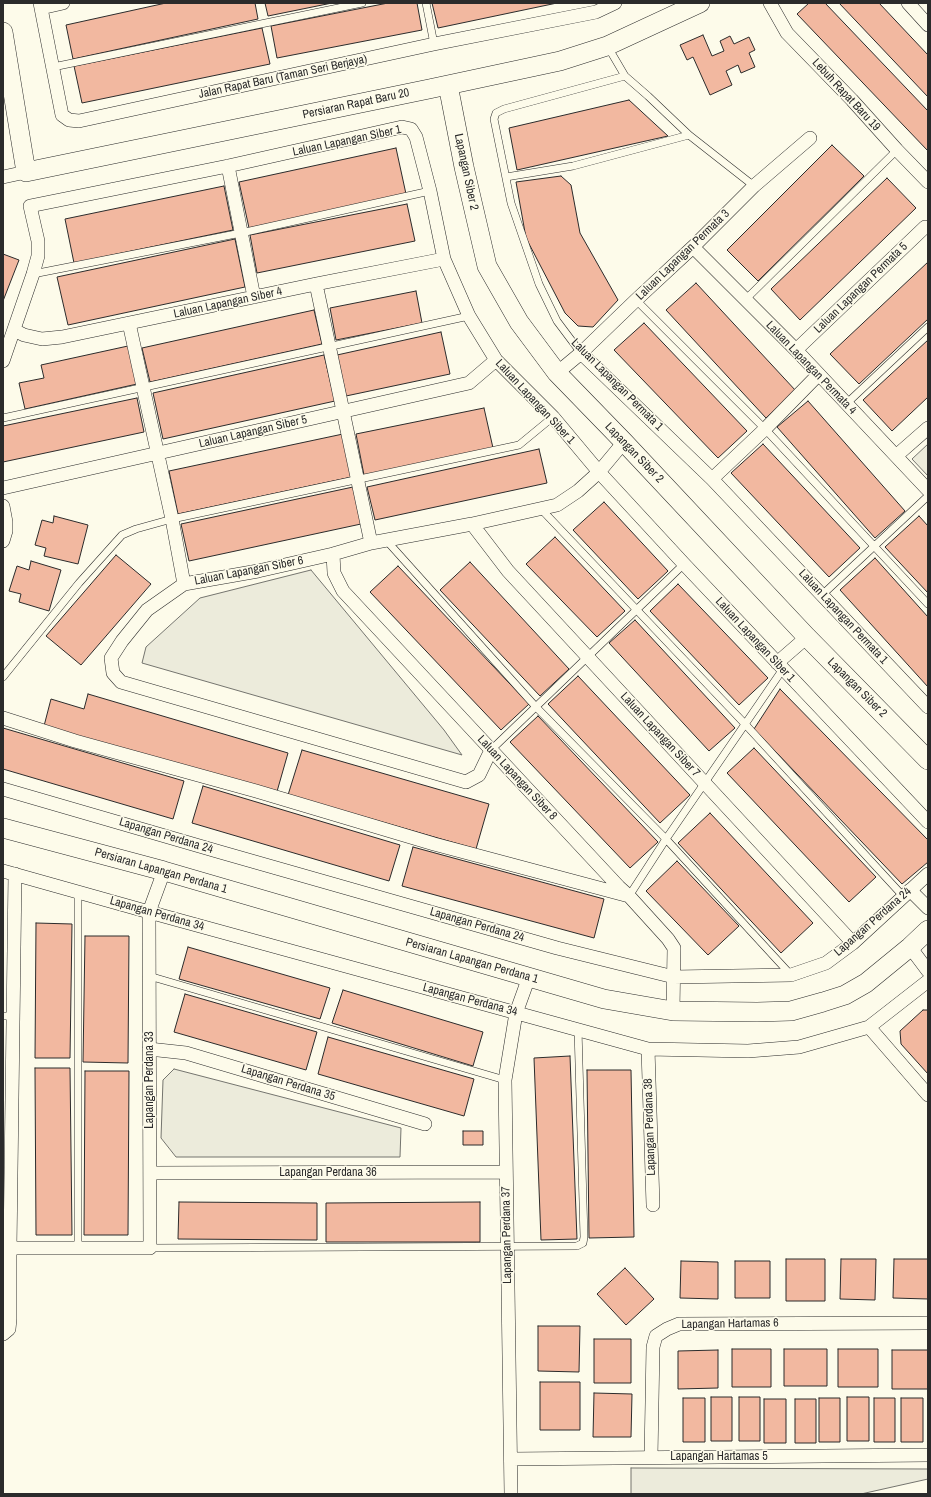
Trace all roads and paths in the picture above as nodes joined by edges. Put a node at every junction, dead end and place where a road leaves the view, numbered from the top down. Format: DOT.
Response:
graph roads {
  1 [pos="63,3"];
  2 [pos="362,3"];
  3 [pos="426,3"];
  4 [pos="615,3"];
  5 [pos="700,3"];
  6 [pos="770,3"];
  7 [pos="908,3"];
  8 [pos="40,5"];
  9 [pos="928,24"];
  10 [pos="3,32"];
  11 [pos="434,44"];
  12 [pos="607,46"];
  13 [pos="53,67"];
  14 [pos="625,76"];
  15 [pos="448,85"];
  16 [pos="688,135"];
  17 [pos="810,138"];
  18 [pos="897,150"];
  19 [pos="228,166"];
  20 [pos="26,172"];
  21 [pos="3,177"];
  22 [pos="506,177"];
  23 [pos="928,182"];
  24 [pos="754,186"];
  25 [pos="430,191"];
  26 [pos="925,227"];
  27 [pos="241,233"];
  28 [pos="693,247"];
  29 [pos="444,259"];
  30 [pos="33,274"];
  31 [pos="316,284"];
  32 [pos="254,297"];
  33 [pos="636,300"];
  34 [pos="745,300"];
  35 [pos="469,316"];
  36 [pos="129,323"];
  37 [pos="928,327"];
  38 [pos="14,330"];
  39 [pos="329,346"];
  40 [pos="796,350"];
  41 [pos="581,353"];
  42 [pos="496,360"];
  43 [pos="3,361"];
  44 [pos="558,373"];
  45 [pos="818,375"];
  46 [pos="143,386"];
  47 [pos="846,404"];
  48 [pos="343,412"];
  49 [pos="553,417"];
  50 [pos="3,418"];
  51 [pos="928,428"];
  52 [pos="765,429"];
  53 [pos="624,442"];
  54 [pos="157,454"];
  55 [pos="896,456"];
  56 [pos="599,472"];
  57 [pos="712,479"];
  58 [pos="358,480"];
  59 [pos="3,488"];
  60 [pos="928,490"];
  61 [pos="928,496"];
  62 [pos="3,506"];
  63 [pos="541,509"];
  64 [pos="172,519"];
  65 [pos="472,524"];
  66 [pos="386,540"];
  67 [pos="3,541"];
  68 [pos="371,543"];
  69 [pos="874,546"];
  70 [pos="333,554"];
  71 [pos="684,564"];
  72 [pos="184,584"];
  73 [pos="822,595"];
  74 [pos="928,604"];
  75 [pos="636,610"];
  76 [pos="807,637"];
  77 [pos="588,657"];
  78 [pos="780,666"];
  79 [pos="3,677"];
  80 [pos="536,707"];
  81 [pos="928,707"];
  82 [pos="3,718"];
  83 [pos="745,724"];
  84 [pos="491,750"];
  85 [pos="928,760"];
  86 [pos="704,783"];
  87 [pos="3,789"];
  88 [pos="928,822"];
  89 [pos="3,828"];
  90 [pos="666,839"];
  91 [pos="164,871"];
  92 [pos="9,872"];
  93 [pos="928,874"];
  94 [pos="78,892"];
  95 [pos="906,893"];
  96 [pos="630,896"];
  97 [pos="928,908"];
  98 [pos="149,912"];
  99 [pos="928,930"];
  100 [pos="853,943"];
  101 [pos="910,947"];
  102 [pos="928,971"];
  103 [pos="792,975"];
  104 [pos="149,976"];
  105 [pos="529,977"];
  106 [pos="674,977"];
  107 [pos="928,981"];
  108 [pos="673,1011"];
  109 [pos="516,1013"];
  110 [pos="8,1016"];
  111 [pos="869,1028"];
  112 [pos="578,1029"];
  113 [pos="149,1049"];
  114 [pos="648,1049"];
  115 [pos="504,1080"];
  116 [pos="928,1095"];
  117 [pos="425,1124"];
  118 [pos="506,1172"];
  119 [pos="150,1173"];
  120 [pos="653,1205"];
  121 [pos="507,1245"];
  122 [pos="10,1248"];
  123 [pos="78,1248"];
  124 [pos="150,1248"];
  125 [pos="928,1323"];
  126 [pos="3,1334"];
  127 [pos="928,1455"];
  128 [pos="651,1457"];
  129 [pos="511,1459"];
  130 [pos="512,1494"];
  1 -- 8 [label="street"];
  2 -- 13 [label="lane"];
  3 -- 11 [label="lane"];
  4 -- 11 [label="street, Jalan Rapat Baru (Taman Seri Berjaya)"];
  5 -- 12 [label="street, Persiaran Rapat Baru 20"];
  6 -- 18 [label="street, Lebuh Rapat Baru 19"];
  7 -- 9 [label="street"];
  8 -- 13 [label="street, Jalan Rapat Baru (Taman Seri Berjaya)"];
  10 -- 20 [label="street"];
  11 -- 13 [label="street, Jalan Rapat Baru (Taman Seri Berjaya)"];
  12 -- 14 [label="lane"];
  12 -- 15 [label="street, Persiaran Rapat Baru 20"];
  14 -- 16 [label="lane"];
  14 -- 22 [label="lane, Laluan Lapangan Permata 1"];
  15 -- 20 [label="street, Persiaran Rapat Baru 20"];
  15 -- 44 [label="street, Lapangan Siber 2"];
  16 -- 22 [label="lane"];
  16 -- 24 [label="lane"];
  17 -- 24 [label="street, Laluan Lapangan Permata 3"];
  18 -- 23 [label="street, Lebuh Rapat Baru 19"];
  18 -- 34 [label="lane"];
  19 -- 25 [label="street, Laluan Lapangan Siber 1"];
  19 -- 27 [label="street"];
  19 -- 30 [label="street, Laluan Lapangan Siber 1"];
  20 -- 21 [label="street, Persiaran Rapat Baru 20"];
  22 -- 41 [label="lane, Laluan Lapangan Permata 1"];
  24 -- 28 [label="street, Laluan Lapangan Permata 3"];
  25 -- 27 [label="lane"];
  25 -- 29 [label="street, Laluan Lapangan Siber 1"];
  26 -- 40 [label="street, Laluan Lapangan Permata 5"];
  27 -- 30 [label="lane"];
  27 -- 32 [label="street"];
  28 -- 33 [label="street, Laluan Lapangan Permata 3"];
  28 -- 34 [label="street, Laluan Lapangan Permata 4"];
  29 -- 31 [label="street, Laluan Lapangan Siber 4"];
  29 -- 35 [label="street, Laluan Lapangan Siber 1"];
  30 -- 38 [label="street"];
  31 -- 32 [label="street, Laluan Lapangan Siber 4"];
  31 -- 39 [label="street"];
  32 -- 36 [label="street, Laluan Lapangan Siber 4"];
  33 -- 41 [label="street, Laluan Lapangan Permata 3"];
  33 -- 52 [label="lane"];
  34 -- 40 [label="street, Laluan Lapangan Permata 4"];
  35 -- 39 [label="lane"];
  35 -- 42 [label="street, Laluan Lapangan Siber 1"];
  36 -- 38 [label="street, Laluan Lapangan Siber 4"];
  36 -- 46 [label="street"];
  37 -- 47 [label="lane"];
  38 -- 43 [label="street"];
  39 -- 46 [label="lane"];
  39 -- 48 [label="street"];
  40 -- 45 [label="street, Laluan Lapangan Permata 4"];
  41 -- 44 [label="street, Laluan Lapangan Permata 3"];
  41 -- 57 [label="street, Laluan Lapangan Permata 1"];
  42 -- 48 [label="street, Laluan Lapangan Siber 5"];
  42 -- 49 [label="street, Laluan Lapangan Siber 1"];
  44 -- 53 [label="street, Lapangan Siber 2"];
  45 -- 47 [label="street, Laluan Lapangan Permata 4"];
  45 -- 52 [label="street"];
  46 -- 50 [label="lane"];
  46 -- 54 [label="street"];
  47 -- 55 [label="street, Laluan Lapangan Permata 4"];
  48 -- 54 [label="street, Laluan Lapangan Siber 5"];
  48 -- 58 [label="street"];
  49 -- 56 [label="street, Laluan Lapangan Siber 1"];
  49 -- 58 [label="lane"];
  51 -- 55 [label="street"];
  52 -- 57 [label="street"];
  52 -- 69 [label="lane"];
  53 -- 56 [label="street, Laluan Lapangan Siber 6"];
  53 -- 76 [label="street, Lapangan Siber 2"];
  54 -- 59 [label="street, Laluan Lapangan Siber 5"];
  54 -- 64 [label="street"];
  55 -- 60 [label="street, Laluan Lapangan Permata 4"];
  56 -- 63 [label="street, Laluan Lapangan Siber 6"];
  56 -- 71 [label="street, Laluan Lapangan Siber 1"];
  57 -- 73 [label="street, Laluan Lapangan Permata 1"];
  58 -- 64 [label="lane"];
  58 -- 68 [label="street"];
  61 -- 69 [label="lane"];
  62 -- 67 [label="street"];
  63 -- 65 [label="street, Laluan Lapangan Siber 6"];
  63 -- 75 [label="lane"];
  64 -- 72 [label="street"];
  64 -- 79 [label="lane"];
  65 -- 66 [label="street, Laluan Lapangan Siber 6"];
  65 -- 77 [label="street, Laluan Lapangan Siber 7"];
  66 -- 68 [label="street, Laluan Lapangan Siber 6"];
  66 -- 80 [label="lane"];
  68 -- 70 [label="street, Laluan Lapangan Siber 6"];
  69 -- 73 [label="lane"];
  69 -- 74 [label="lane"];
  70 -- 72 [label="street, Laluan Lapangan Siber 6"];
  70 -- 84 [label="street, Laluan Lapangan Siber 8"];
  71 -- 75 [label="lane"];
  71 -- 78 [label="street, Laluan Lapangan Siber 1"];
  72 -- 84 [label="street, Laluan Lapangan Siber 6"];
  73 -- 81 [label="street, Laluan Lapangan Permata 1"];
  75 -- 77 [label="lane"];
  75 -- 83 [label="lane"];
  76 -- 78 [label="street"];
  76 -- 85 [label="street, Lapangan Siber 2"];
  77 -- 80 [label="lane"];
  77 -- 86 [label="street, Laluan Lapangan Siber 7"];
  78 -- 83 [label="lane"];
  78 -- 88 [label="street, Laluan Lapangan Siber 1"];
  80 -- 84 [label="lane"];
  80 -- 90 [label="lane"];
  82 -- 96 [label="street"];
  83 -- 86 [label="lane"];
  83 -- 95 [label="lane"];
  84 -- 96 [label="street, Laluan Lapangan Siber 8"];
  86 -- 90 [label="lane"];
  86 -- 100 [label="street, Laluan Lapangan Siber 7"];
  87 -- 106 [label="street, Lapangan Perdana 24"];
  89 -- 91 [label="street, Persiaran Lapangan Perdana 1"];
  90 -- 96 [label="lane"];
  90 -- 103 [label="lane"];
  91 -- 98 [label="street"];
  91 -- 105 [label="street, Persiaran Lapangan Perdana 1"];
  92 -- 94 [label="street, Lapangan Perdana 34"];
  92 -- 110 [label="street"];
  93 -- 95 [label="street, Lapangan Perdana 24"];
  94 -- 98 [label="street, Lapangan Perdana 34"];
  94 -- 123 [label="lane"];
  95 -- 97 [label="street"];
  95 -- 100 [label="street, Lapangan Perdana 24"];
  96 -- 106 [label="street, Laluan Lapangan Siber 8"];
  98 -- 104 [label="street, Lapangan Perdana 33"];
  98 -- 109 [label="street, Lapangan Perdana 34"];
  99 -- 101 [label="street, Persiaran Lapangan Perdana 1"];
  100 -- 103 [label="street, Lapangan Perdana 24"];
  101 -- 102 [label="street"];
  101 -- 108 [label="street, Persiaran Lapangan Perdana 1"];
  103 -- 106 [label="street, Lapangan Perdana 24"];
  104 -- 113 [label="street, Lapangan Perdana 33"];
  104 -- 115 [label="lane"];
  105 -- 108 [label="street, Persiaran Lapangan Perdana 1"];
  105 -- 109 [label="street, Lapangan Perdana 37"];
  106 -- 108 [label="street, Laluan Lapangan Siber 8"];
  107 -- 111 [label="street, Lapangan Perdana 34"];
  109 -- 112 [label="street, Lapangan Perdana 34"];
  109 -- 115 [label="street, Lapangan Perdana 37"];
  110 -- 122 [label="street"];
  111 -- 114 [label="street, Lapangan Perdana 34"];
  111 -- 116 [label="street"];
  112 -- 114 [label="street, Lapangan Perdana 34"];
  112 -- 121 [label="lane"];
  113 -- 117 [label="street, Lapangan Perdana 35"];
  113 -- 119 [label="street, Lapangan Perdana 33"];
  114 -- 120 [label="street, Lapangan Perdana 38"];
  115 -- 118 [label="street, Lapangan Perdana 37"];
  118 -- 119 [label="street, Lapangan Perdana 36"];
  118 -- 121 [label="street, Lapangan Perdana 37"];
  119 -- 124 [label="street, Lapangan Perdana 33"];
  121 -- 124 [label="lane"];
  121 -- 129 [label="street, Lapangan Perdana 37"];
  122 -- 123 [label="street"];
  122 -- 126 [label="street"];
  123 -- 124 [label="street"];
  125 -- 128 [label="street, Lapangan Hartamas 6"];
  127 -- 128 [label="street, Lapangan Hartamas 5"];
  128 -- 129 [label="street, Lapangan Hartamas 5"];
  129 -- 130 [label="street, Lapangan Perdana 37"];
}
